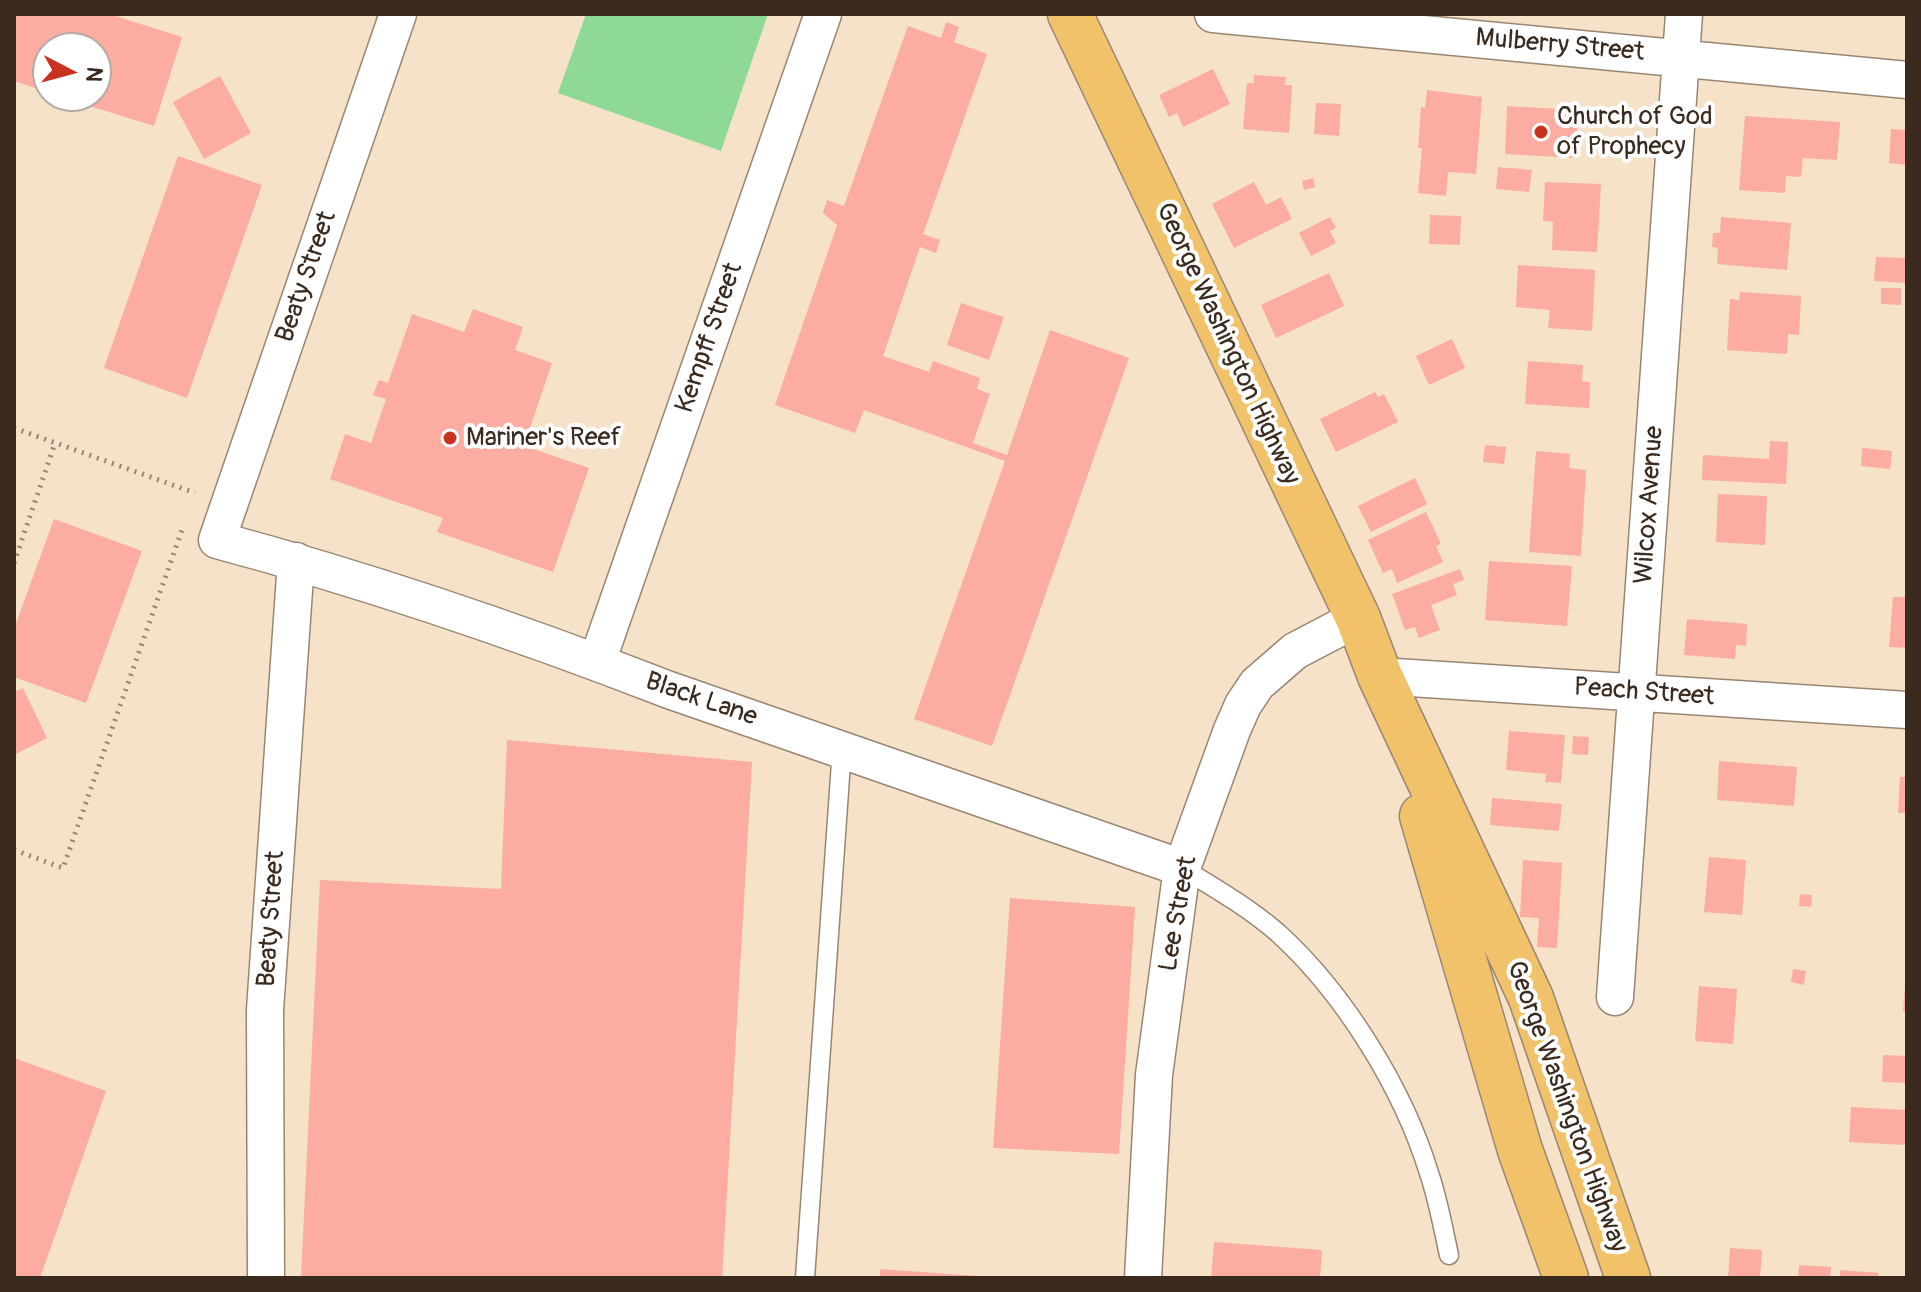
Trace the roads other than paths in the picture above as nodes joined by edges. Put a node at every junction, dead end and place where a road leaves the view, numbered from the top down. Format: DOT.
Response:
graph roads {
  1 [pos="398,14"];
  2 [pos="823,14"];
  3 [pos="1070,14"];
  4 [pos="1213,14"];
  5 [pos="1684,14"];
  6 [pos="1270,16"];
  7 [pos="1681,58"];
  8 [pos="1907,80"];
  9 [pos="217,540"];
  10 [pos="296,561"];
  11 [pos="1358,618"];
  12 [pos="597,662"];
  13 [pos="1380,676"];
  14 [pos="1637,693"];
  15 [pos="1907,710"];
  16 [pos="842,748"];
  17 [pos="1182,868"];
  18 [pos="1615,997"];
  19 [pos="1449,1255"];
  20 [pos="266,1278"];
  21 [pos="805,1278"];
  22 [pos="1143,1278"];
  23 [pos="1566,1278"];
  24 [pos="1628,1278"];
  1 -- 9 [label="street, Beaty Street"];
  2 -- 12 [label="street, Kempff Street"];
  3 -- 11 [label="main road, George Washington Highway"];
  4 -- 6 [label="street, Mulberry Street"];
  5 -- 7 [label="street, Wilcox Avenue"];
  6 -- 7 [label="street, Mulberry Street"];
  7 -- 8 [label="street, Mulberry Street"];
  7 -- 14 [label="street, Wilcox Avenue"];
  9 -- 10 [label="street, Black Lane"];
  10 -- 12 [label="street, Black Lane"];
  10 -- 20 [label="street, Beaty Street"];
  11 -- 13 [label="main road, George Washington Highway"];
  11 -- 17 [label="street, Lee Street"];
  12 -- 16 [label="street, Black Lane"];
  13 -- 14 [label="street, Peach Street"];
  13 -- 23 [label="main road, George Washington Highway"];
  13 -- 24 [label="main road, George Washington Highway"];
  14 -- 15 [label="street, Peach Street"];
  14 -- 18 [label="street, Wilcox Avenue"];
  16 -- 17 [label="street, Black Lane"];
  16 -- 21 [label="lane"];
  17 -- 19 [label="lane"];
  17 -- 22 [label="street, Lee Street"];
}
